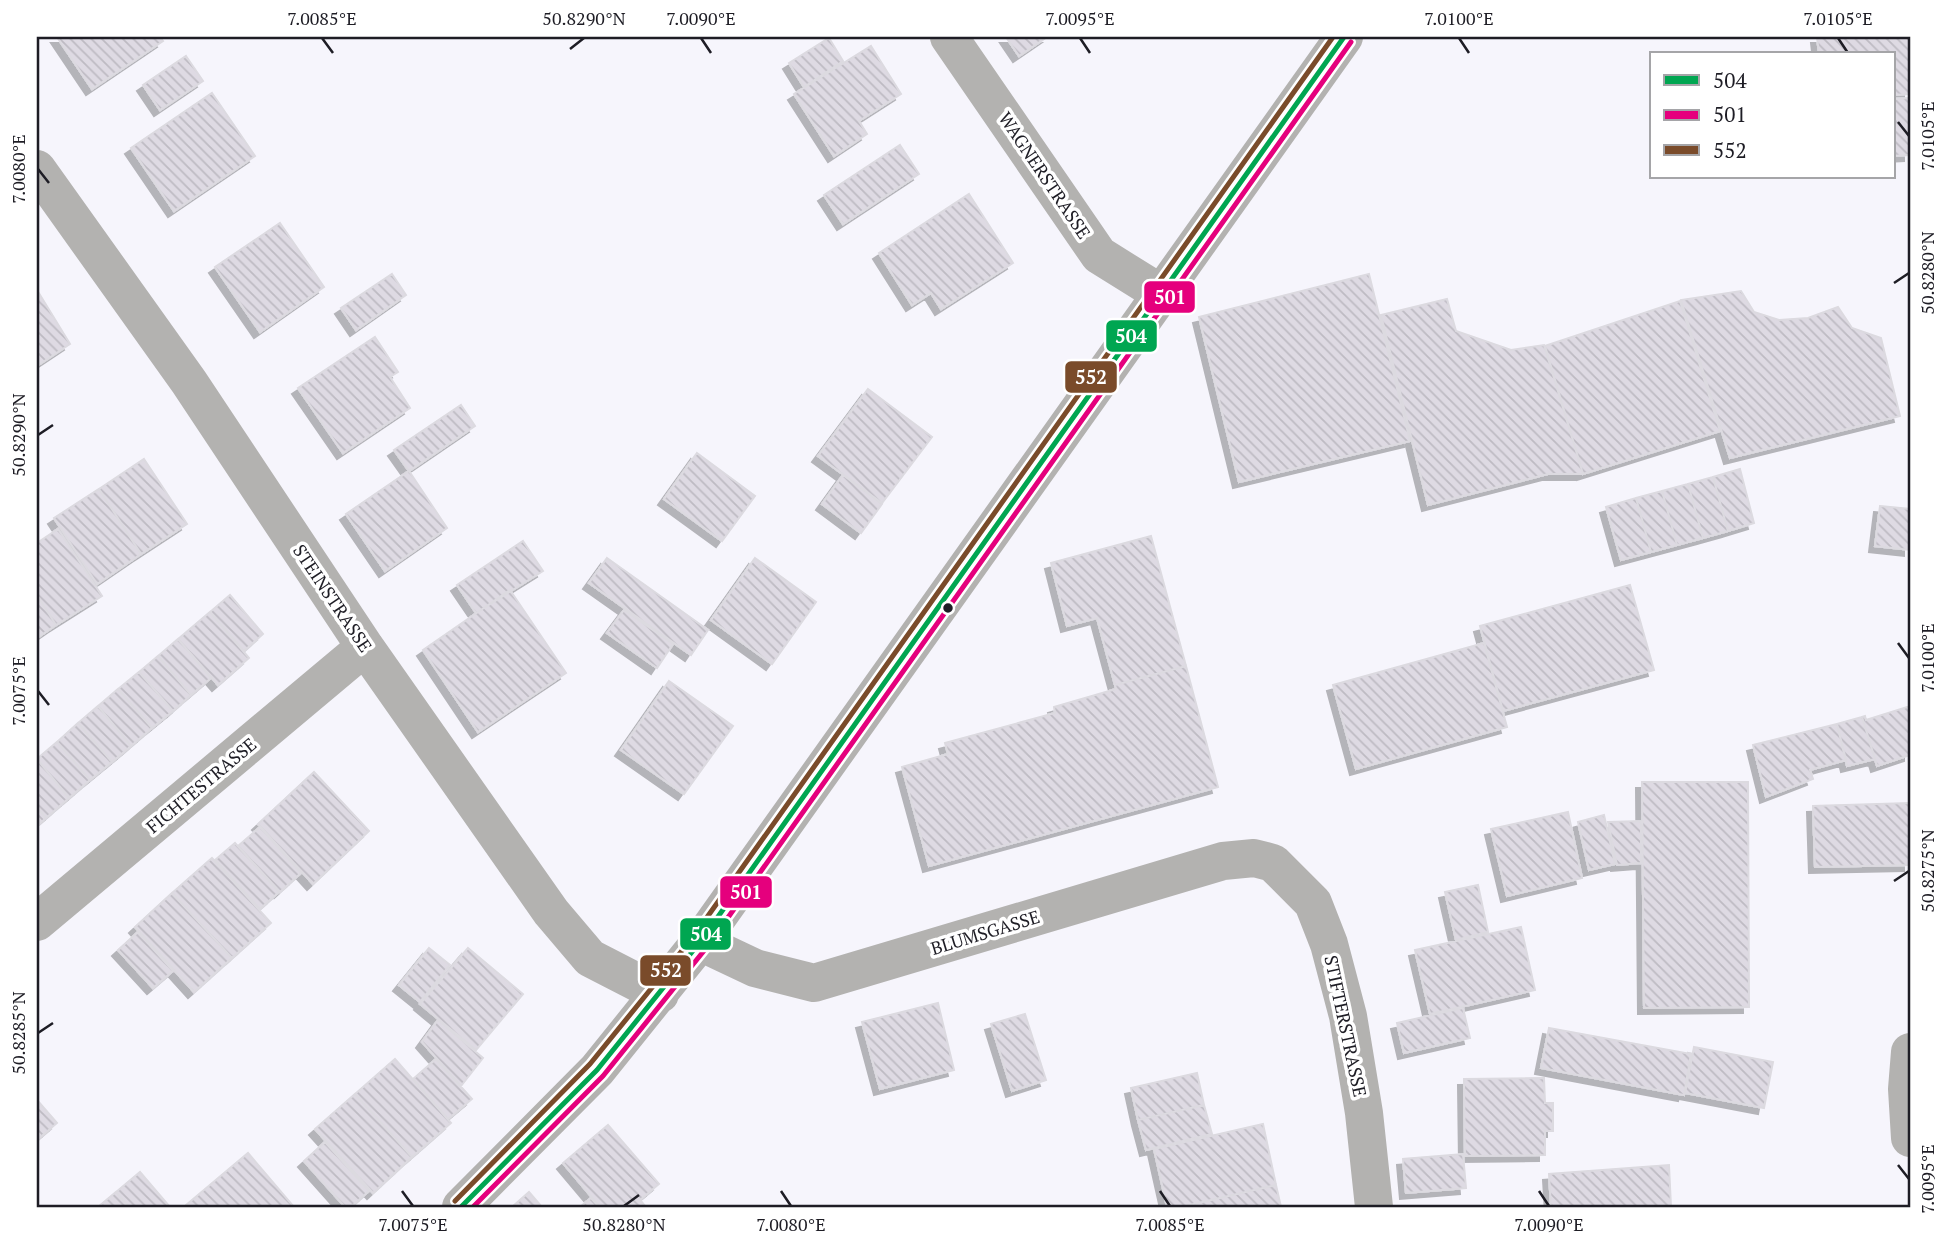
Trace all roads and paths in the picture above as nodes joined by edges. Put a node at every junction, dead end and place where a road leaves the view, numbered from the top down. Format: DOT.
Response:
graph roads {
  1 [pos="948,37"];
  2 [pos="1344,37"];
  3 [pos="37,169"];
  4 [pos="1160,293"];
  5 [pos="365,647"];
  6 [pos="1273,863"];
  7 [pos="37,922"];
  8 [pos="700,942"];
  9 [pos="660,994"];
  10 [pos="1910,1052"];
  11 [pos="1910,1138"];
  12 [pos="461,1207"];
  13 [pos="1374,1207"];
  1 -- 4 [label="street, WAGNERSTRASSE"];
  2 -- 4 [label="street"];
  3 -- 5 [label="street, STEINSTRASSE"];
  4 -- 8 [label="street"];
  5 -- 7 [label="street, FICHTESTRASSE"];
  5 -- 9 [label="street, STEINSTRASSE"];
  6 -- 8 [label="street, BLUMSGASSE"];
  6 -- 13 [label="street, STIFTERSTRASSE"];
  8 -- 9 [label="street"];
  9 -- 12 [label="street"];
  10 -- 11 [label="street"];
}
